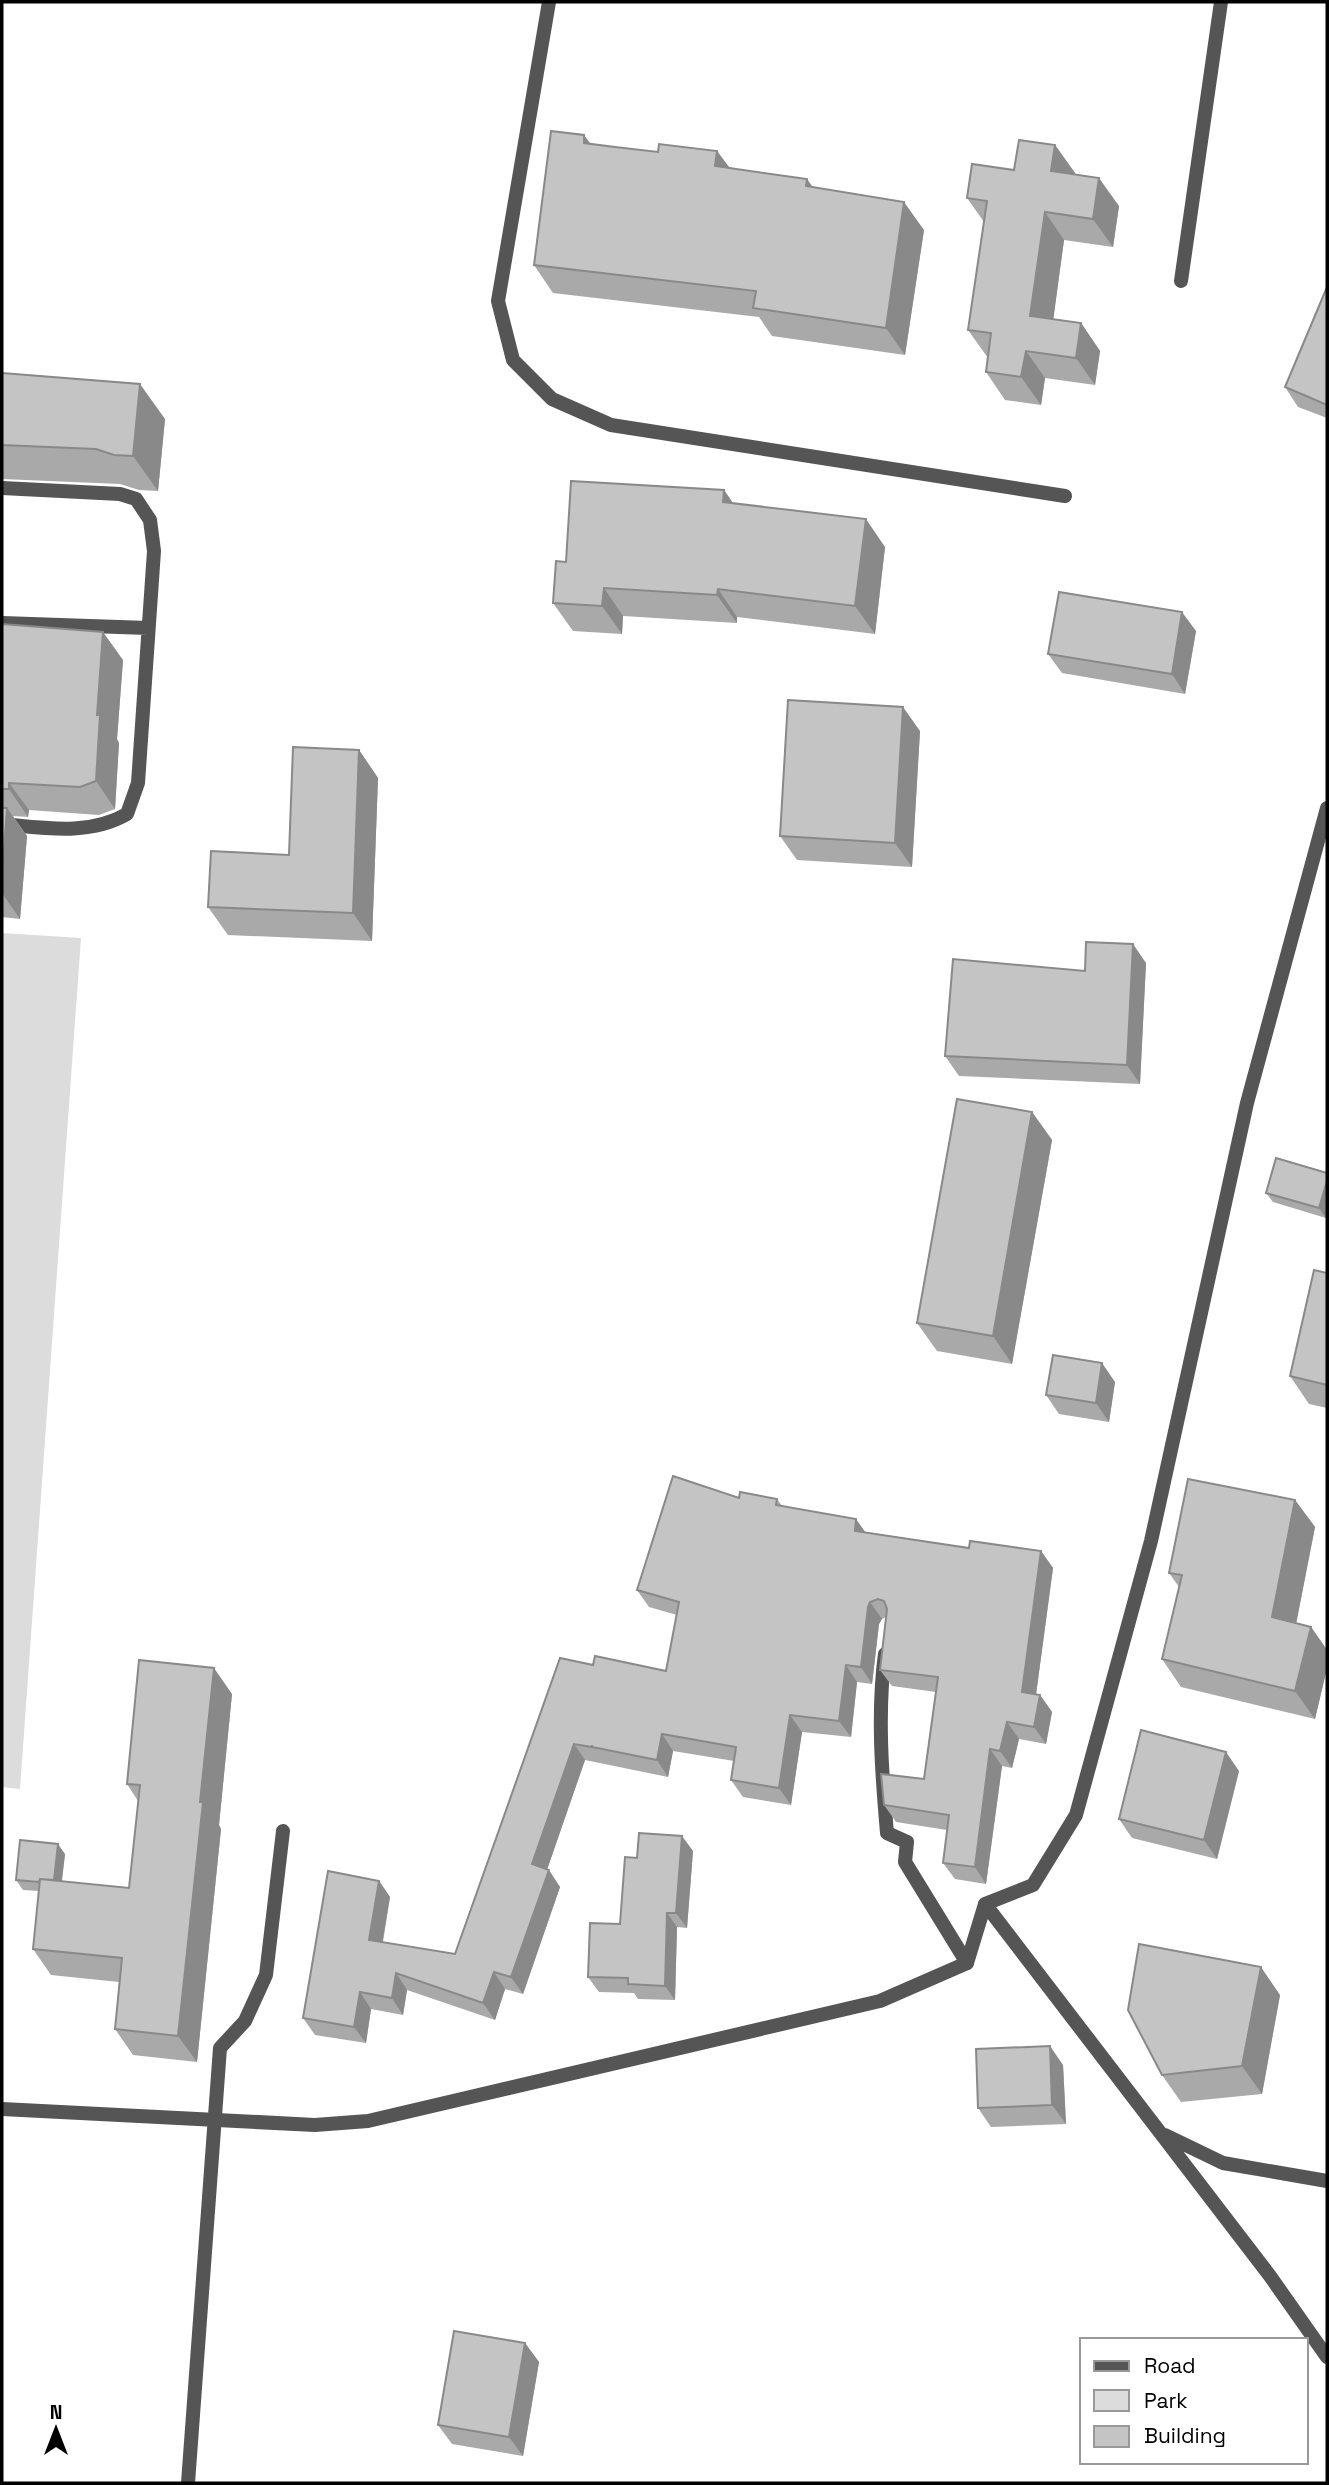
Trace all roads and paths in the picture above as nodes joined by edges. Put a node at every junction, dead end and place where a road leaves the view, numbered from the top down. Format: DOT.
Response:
graph roads {
  1 [pos="549,2"];
  2 [pos="1221,2"];
  3 [pos="1181,281"];
  4 [pos="2,488"];
  5 [pos="1065,496"];
  6 [pos="2,623"];
  7 [pos="148,628"];
  8 [pos="1327,808"];
  9 [pos="2,824"];
  10 [pos="887,1639"];
  11 [pos="283,1831"];
  12 [pos="985,1904"];
  13 [pos="967,1963"];
  14 [pos="2,2109"];
  15 [pos="215,2121"];
  16 [pos="1161,2132"];
  17 [pos="1327,2180"];
  18 [pos="1327,2357"];
  19 [pos="188,2483"];
  1 -- 5 [label="street"];
  2 -- 3 [label="street"];
  4 -- 7 [label="street"];
  6 -- 7 [label="street"];
  7 -- 9 [label="street"];
  8 -- 12 [label="street"];
  10 -- 13 [label="street"];
  11 -- 15 [label="street"];
  12 -- 13 [label="street"];
  12 -- 16 [label="street"];
  13 -- 15 [label="street"];
  14 -- 15 [label="street"];
  15 -- 19 [label="street"];
  16 -- 17 [label="street"];
  16 -- 18 [label="street"];
}
